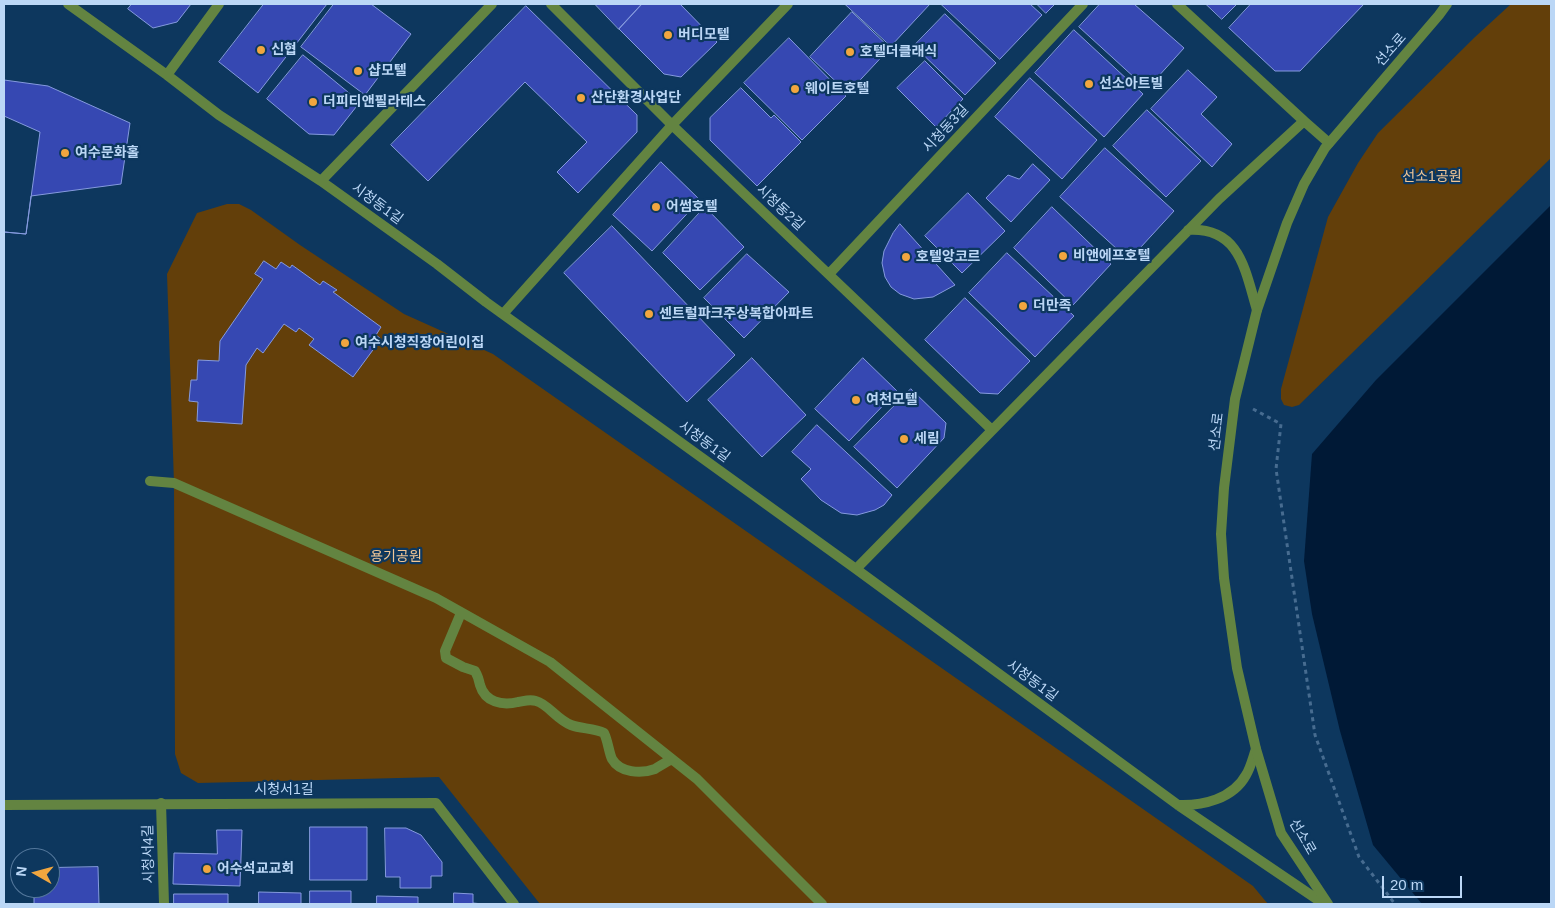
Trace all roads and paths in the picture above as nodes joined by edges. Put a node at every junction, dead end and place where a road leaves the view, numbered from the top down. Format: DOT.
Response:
graph roads {
  1 [pos="68,4"];
  2 [pos="219,4"];
  3 [pos="492,4"];
  4 [pos="552,4"];
  5 [pos="788,4"];
  6 [pos="1083,4"];
  7 [pos="1177,4"];
  8 [pos="1447,4"];
  9 [pos="167,75"];
  10 [pos="1304,121"];
  11 [pos="672,125"];
  12 [pos="1329,142"];
  13 [pos="321,181"];
  14 [pos="1188,230"];
  15 [pos="829,274"];
  16 [pos="1257,310"];
  17 [pos="503,314"];
  18 [pos="1235,400"];
  19 [pos="992,430"];
  20 [pos="150,482"];
  21 [pos="856,569"];
  22 [pos="461,613"];
  23 [pos="1256,749"];
  24 [pos="672,758"];
  25 [pos="162,803"];
  26 [pos="4,805"];
  27 [pos="1178,805"];
  28 [pos="164,904"];
  29 [pos="514,904"];
  30 [pos="822,904"];
  31 [pos="1324,904"];
  32 [pos="1328,904"];
  33 [pos="1395,904"];
  1 -- 9 [label="street, 시청동1길"];
  2 -- 9 [label="street"];
  3 -- 13 [label="street"];
  4 -- 11 [label="street, 시청동2길"];
  5 -- 11 [label="street"];
  6 -- 15 [label="street, 시청동3길"];
  7 -- 10 [label="street"];
  8 -- 12 [label="street, 선소로"];
  9 -- 13 [label="street, 시청동1길"];
  10 -- 12 [label="street"];
  10 -- 14 [label="street"];
  11 -- 15 [label="street, 시청동2길"];
  11 -- 17 [label="street"];
  12 -- 16 [label="street, 선소로"];
  13 -- 17 [label="street, 시청동1길"];
  14 -- 16 [label="street"];
  14 -- 19 [label="street"];
  15 -- 19 [label="street, 시청동2길"];
  16 -- 18 [label="street, 선소로"];
  17 -- 21 [label="street, 시청동1길"];
  18 -- 23 [label="street, 선소로"];
  18 -- 33 [label="path"];
  19 -- 21 [label="street"];
  20 -- 22 [label="street"];
  21 -- 27 [label="street, 시청동1길"];
  22 -- 24 [label="street"];
  22 -- 24 [label="street"];
  23 -- 27 [label="street"];
  23 -- 32 [label="street, 선소로"];
  24 -- 30 [label="street"];
  25 -- 26 [label="street, 시청서1길"];
  25 -- 28 [label="street, 시청서4길"];
  25 -- 29 [label="street, 시청서1길"];
  27 -- 31 [label="street, 시청동1길"];
}
